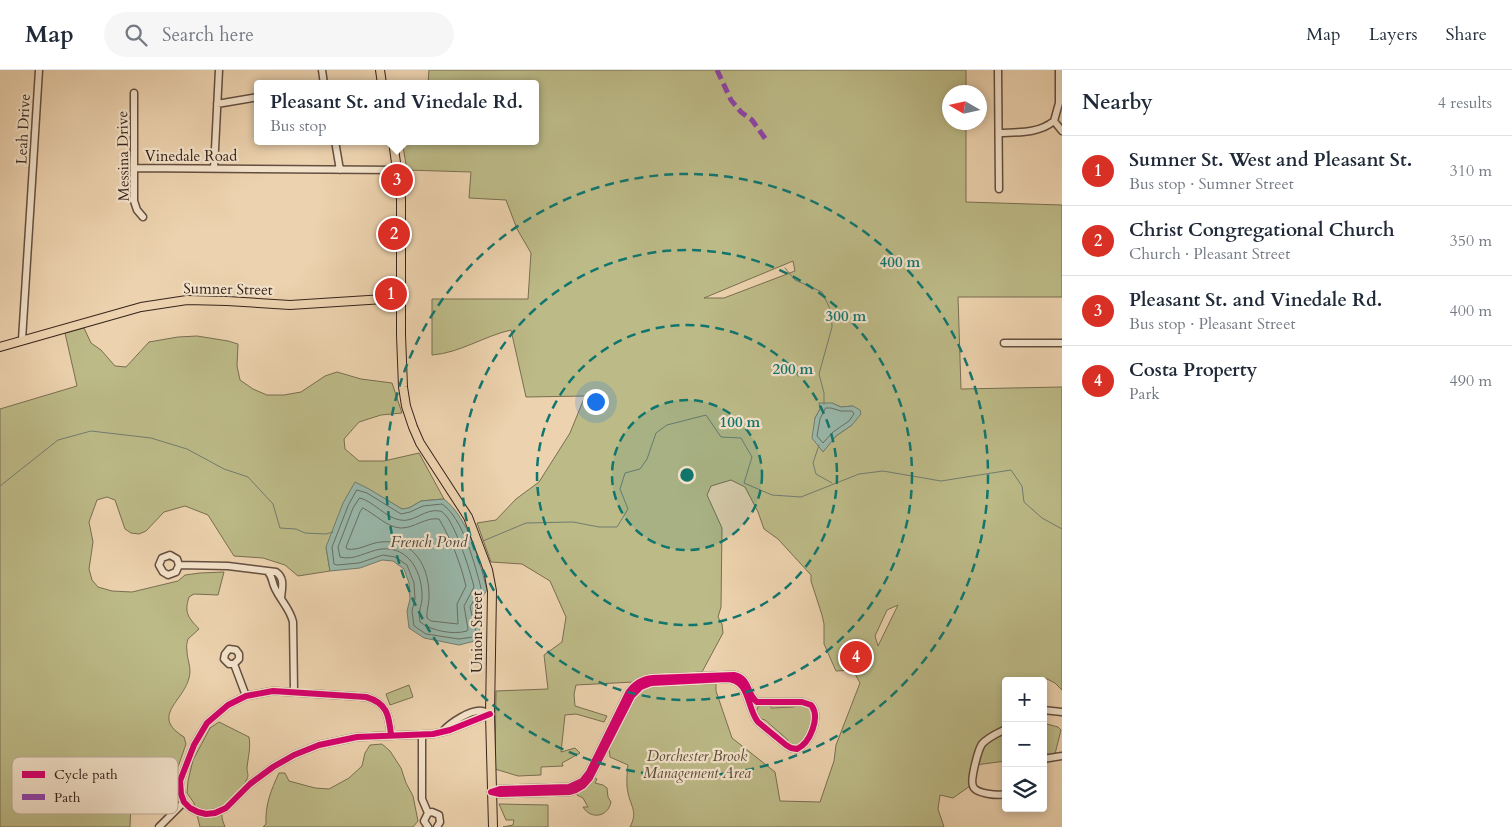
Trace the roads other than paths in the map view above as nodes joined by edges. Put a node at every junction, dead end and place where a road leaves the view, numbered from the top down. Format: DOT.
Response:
graph roads {
  1 [pos="39,70"];
  2 [pos="219,70"];
  3 [pos="998,70"];
  4 [pos="1059,70"];
  5 [pos="134,93"];
  6 [pos="254,98"];
  7 [pos="217,104"];
  8 [pos="1054,121"];
  9 [pos="1062,131"];
  10 [pos="998,132"];
  11 [pos="336,145"];
  12 [pos="394,145"];
  13 [pos="134,168"];
  14 [pos="214,169"];
  15 [pos="340,170"];
  16 [pos="398,170"];
  17 [pos="1000,189"];
  18 [pos="143,217"];
  19 [pos="400,298"];
  20 [pos="22,340"];
  21 [pos="1062,342"];
  22 [pos="1004,343"];
  23 [pos="0,347"];
  24 [pos="179,565"];
  25 [pos="234,664"];
  26 [pos="294,692"];
  27 [pos="246,696"];
  28 [pos="757,702"];
  29 [pos="752,710"];
  30 [pos="1047,710"];
  31 [pos="1062,712"];
  32 [pos="490,714"];
  33 [pos="612,730"];
  34 [pos="1002,732"];
  35 [pos="391,735"];
  36 [pos="422,735"];
  37 [pos="1062,756"];
  38 [pos="1047,758"];
  39 [pos="491,792"];
  40 [pos="1002,795"];
  41 [pos="184,802"];
  42 [pos="178,808"];
  43 [pos="428,813"];
  44 [pos="172,814"];
  45 [pos="159,827"];
  46 [pos="428,827"];
  47 [pos="437,827"];
  48 [pos="493,827"];
  1 -- 20 [label="street, Leah Drive"];
  2 -- 7 [label="street"];
  3 -- 10 [label="street"];
  4 -- 8 [label="street"];
  5 -- 13 [label="street, Messina Drive"];
  6 -- 7 [label="street"];
  7 -- 14 [label="street"];
  8 -- 9 [label="street"];
  8 -- 10 [label="street"];
  10 -- 17 [label="street"];
  11 -- 15 [label="street"];
  12 -- 16 [label="main road, Union Street"];
  13 -- 14 [label="street, Vinedale Road"];
  13 -- 18 [label="street, Messina Drive"];
  14 -- 15 [label="street, Vinedale Road"];
  15 -- 16 [label="street, Vinedale Road"];
  16 -- 19 [label="main road, Union Street"];
  19 -- 20 [label="main road, Sumner Street"];
  19 -- 32 [label="main road, Union Street"];
  20 -- 23 [label="main road, Sumner Street"];
  21 -- 22 [label="street"];
  24 -- 26 [label="street"];
  25 -- 27 [label="street"];
  26 -- 27 [label="street"];
  26 -- 35 [label="street"];
  27 -- 41 [label="street"];
  28 -- 29 [label="street"];
  28 -- 29 [label="street"];
  28 -- 33 [label="street"];
  29 -- 33 [label="street"];
  30 -- 31 [label="street"];
  32 -- 36 [label="street"];
  32 -- 39 [label="main road, Union Street"];
  33 -- 39 [label="street"];
  34 -- 40 [label="street"];
  35 -- 36 [label="street"];
  35 -- 41 [label="street"];
  36 -- 43 [label="street"];
  37 -- 38 [label="street"];
  39 -- 48 [label="main road, Union Street"];
  41 -- 42 [label="street"];
  43 -- 46 [label="street"];
  43 -- 47 [label="street"];
  44 -- 45 [label="street"];
}
